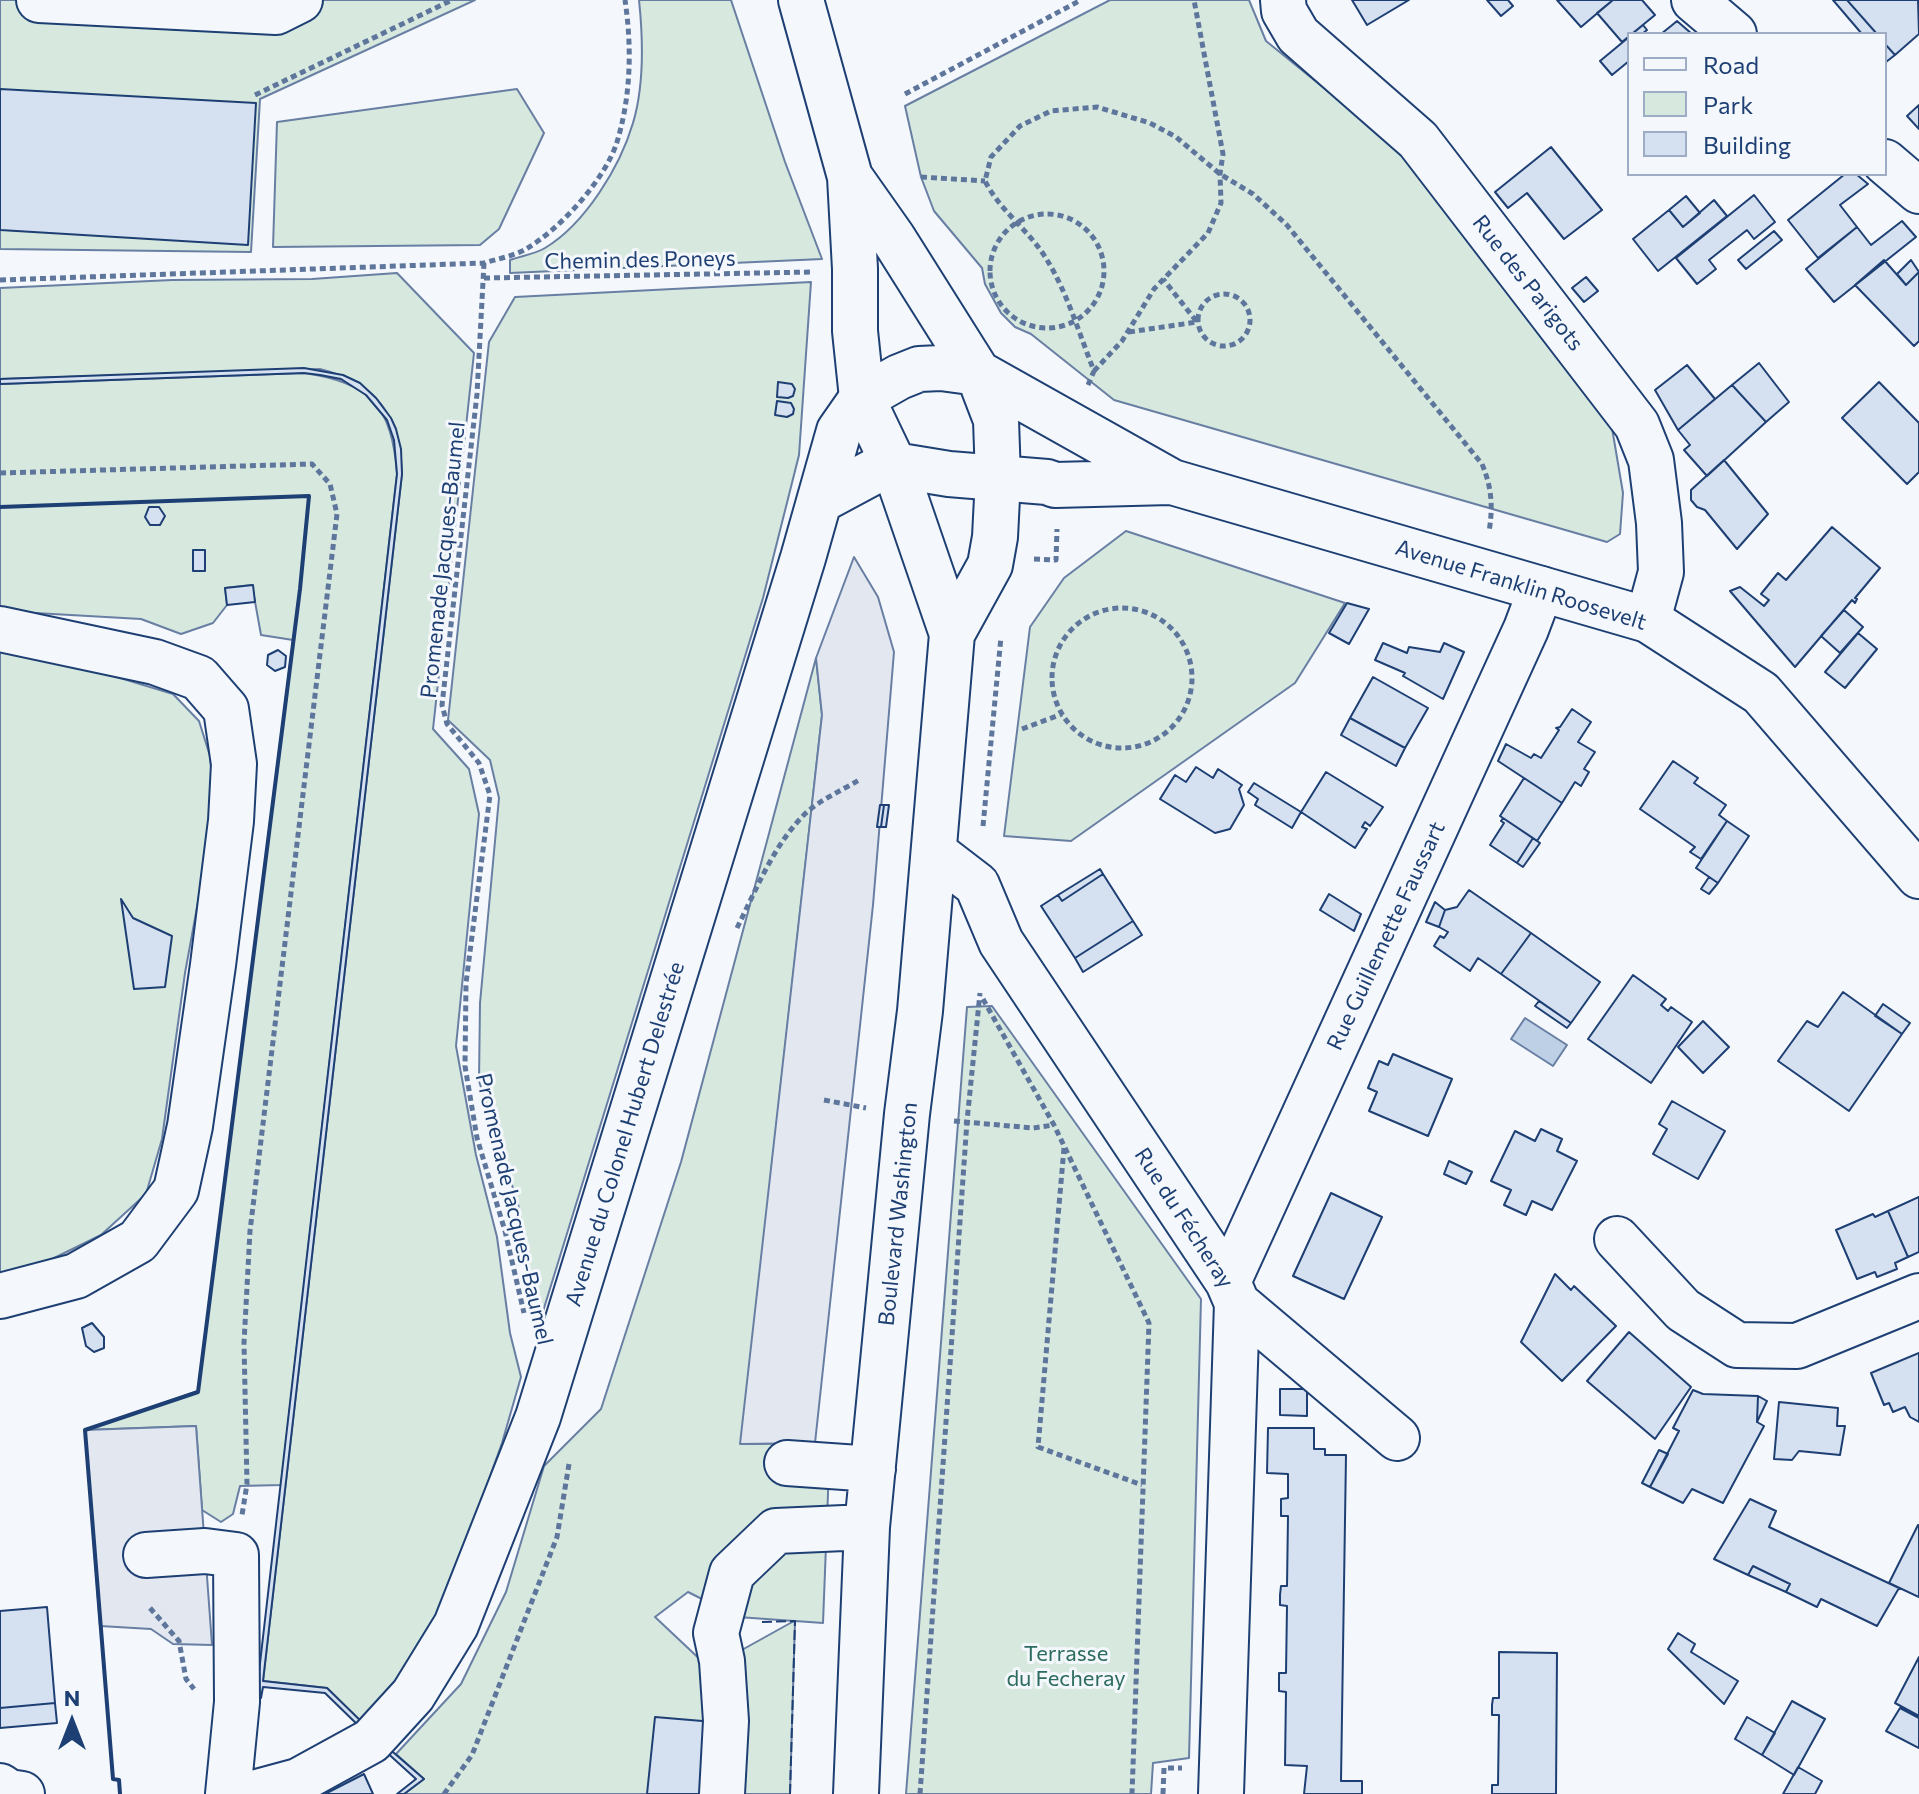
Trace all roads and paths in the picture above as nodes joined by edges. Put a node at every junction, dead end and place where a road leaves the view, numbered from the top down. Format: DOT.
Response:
graph roads {
  1 [pos="39,0"];
  2 [pos="300,0"];
  3 [pos="452,0"];
  4 [pos="625,0"];
  5 [pos="801,0"];
  6 [pos="1081,0"];
  7 [pos="1194,0"];
  8 [pos="1283,0"];
  9 [pos="1694,0"];
  10 [pos="1732,32"];
  11 [pos="905,94"];
  12 [pos="255,95"];
  13 [pos="1887,164"];
  14 [pos="1220,174"];
  15 [pos="850,177"];
  16 [pos="921,177"];
  17 [pos="985,181"];
  18 [pos="1919,191"];
  19 [pos="1018,222"];
  20 [pos="484,263"];
  21 [pos="797,274"];
  22 [pos="484,278"];
  23 [pos="1163,279"];
  24 [pos="0,280"];
  25 [pos="1074,321"];
  26 [pos="1197,322"];
  27 [pos="1128,332"];
  28 [pos="1094,371"];
  29 [pos="978,373"];
  30 [pos="1085,393"];
  31 [pos="862,398"];
  32 [pos="894,465"];
  33 [pos="998,478"];
  34 [pos="1172,482"];
  35 [pos="821,500"];
  36 [pos="1057,518"];
  37 [pos="1489,534"];
  38 [pos="1029,559"];
  39 [pos="1541,589"];
  40 [pos="1648,620"];
  41 [pos="0,629"];
  42 [pos="952,634"];
  43 [pos="1002,635"];
  44 [pos="1062,714"];
  45 [pos="1022,729"];
  46 [pos="859,780"];
  47 [pos="982,837"];
  48 [pos="934,852"];
  49 [pos="1919,876"];
  50 [pos="734,934"];
  51 [pos="992,961"];
  52 [pos="980,993"];
  53 [pos="824,1100"];
  54 [pos="873,1109"];
  55 [pos="954,1121"];
  56 [pos="967,1121"];
  57 [pos="1054,1125"];
  58 [pos="1064,1147"];
  59 [pos="1617,1239"];
  60 [pos="1232,1292"];
  61 [pos="0,1296"];
  62 [pos="1919,1296"];
  63 [pos="524,1315"];
  64 [pos="1397,1438"];
  65 [pos="570,1459"];
  66 [pos="873,1469"];
  67 [pos="1142,1485"];
  68 [pos="867,1527"];
  69 [pos="776,1531"];
  70 [pos="146,1555"];
  71 [pos="150,1608"];
  72 [pos="186,1679"];
  73 [pos="0,1786"];
  74 [pos="920,1792"];
  75 [pos="22,1794"];
  76 [pos="228,1794"];
  77 [pos="250,1794"];
  78 [pos="444,1794"];
  79 [pos="722,1794"];
  80 [pos="856,1794"];
  81 [pos="930,1794"];
  82 [pos="1132,1794"];
  83 [pos="1221,1794"];
  1 -- 2 [label="street"];
  3 -- 12 [label="path"];
  4 -- 20 [label="path"];
  5 -- 15 [label="street"];
  6 -- 11 [label="path"];
  7 -- 14 [label="path"];
  8 -- 40 [label="street, Rue des Parigots"];
  9 -- 10 [label="street"];
  13 -- 18 [label="street"];
  14 -- 17 [label="path"];
  14 -- 23 [label="path"];
  14 -- 37 [label="path"];
  15 -- 29 [label="street"];
  15 -- 31 [label="street"];
  16 -- 17 [label="path"];
  17 -- 19 [label="path"];
  19 -- 25 [label="path"];
  19 -- 25 [label="path"];
  19 -- 25 [label="path"];
  20 -- 22 [label="path, Promenade Jacques-Baumel"];
  20 -- 24 [label="path"];
  21 -- 22 [label="path, Chemin des Poneys"];
  22 -- 63 [label="path, Promenade Jacques-Baumel"];
  23 -- 26 [label="path"];
  23 -- 27 [label="path"];
  25 -- 28 [label="path"];
  26 -- 26 [label="path"];
  26 -- 27 [label="path"];
  27 -- 28 [label="path"];
  28 -- 30 [label="path"];
  29 -- 31 [label="street"];
  29 -- 33 [label="street, Boulevard Washington"];
  29 -- 34 [label="street, Avenue Franklin Roosevelt"];
  31 -- 32 [label="street, Boulevard Washington"];
  31 -- 35 [label="street, Avenue du Colonel Hubert Delestrée"];
  32 -- 33 [label="street, Avenue Franklin Roosevelt"];
  32 -- 35 [label="street"];
  32 -- 42 [label="street, Boulevard Washington"];
  33 -- 34 [label="street, Avenue Franklin Roosevelt"];
  33 -- 42 [label="street, Boulevard Washington"];
  34 -- 39 [label="street, Avenue Franklin Roosevelt"];
  35 -- 77 [label="street, Avenue du Colonel Hubert Delestrée"];
  36 -- 38 [label="path"];
  39 -- 40 [label="street, Avenue Franklin Roosevelt"];
  39 -- 60 [label="street, Rue Guillemette Faussart"];
  40 -- 49 [label="street, Avenue Franklin Roosevelt"];
  41 -- 61 [label="street"];
  42 -- 48 [label="street, Boulevard Washington"];
  43 -- 47 [label="path"];
  44 -- 44 [label="path"];
  44 -- 45 [label="path"];
  46 -- 50 [label="path"];
  48 -- 51 [label="street, Rue du Fécheray"];
  48 -- 66 [label="street, Boulevard Washington"];
  51 -- 52 [label="path"];
  51 -- 60 [label="street, Rue du Fécheray"];
  52 -- 56 [label="path"];
  52 -- 57 [label="path"];
  53 -- 54 [label="path"];
  55 -- 56 [label="path"];
  56 -- 57 [label="path"];
  56 -- 74 [label="path"];
  57 -- 58 [label="path"];
  58 -- 67 [label="path"];
  58 -- 67 [label="path"];
  59 -- 62 [label="street"];
  60 -- 64 [label="street"];
  60 -- 83 [label="street, Rue du Fécheray"];
  65 -- 78 [label="path"];
  66 -- 68 [label="street, Boulevard Washington"];
  66 -- 69 [label="street"];
  67 -- 82 [label="path"];
  68 -- 69 [label="street"];
  68 -- 80 [label="street, Boulevard Washington"];
  69 -- 79 [label="street"];
  70 -- 76 [label="street"];
  71 -- 72 [label="path"];
  73 -- 75 [label="street"];
  74 -- 81 [label="path"];
}
